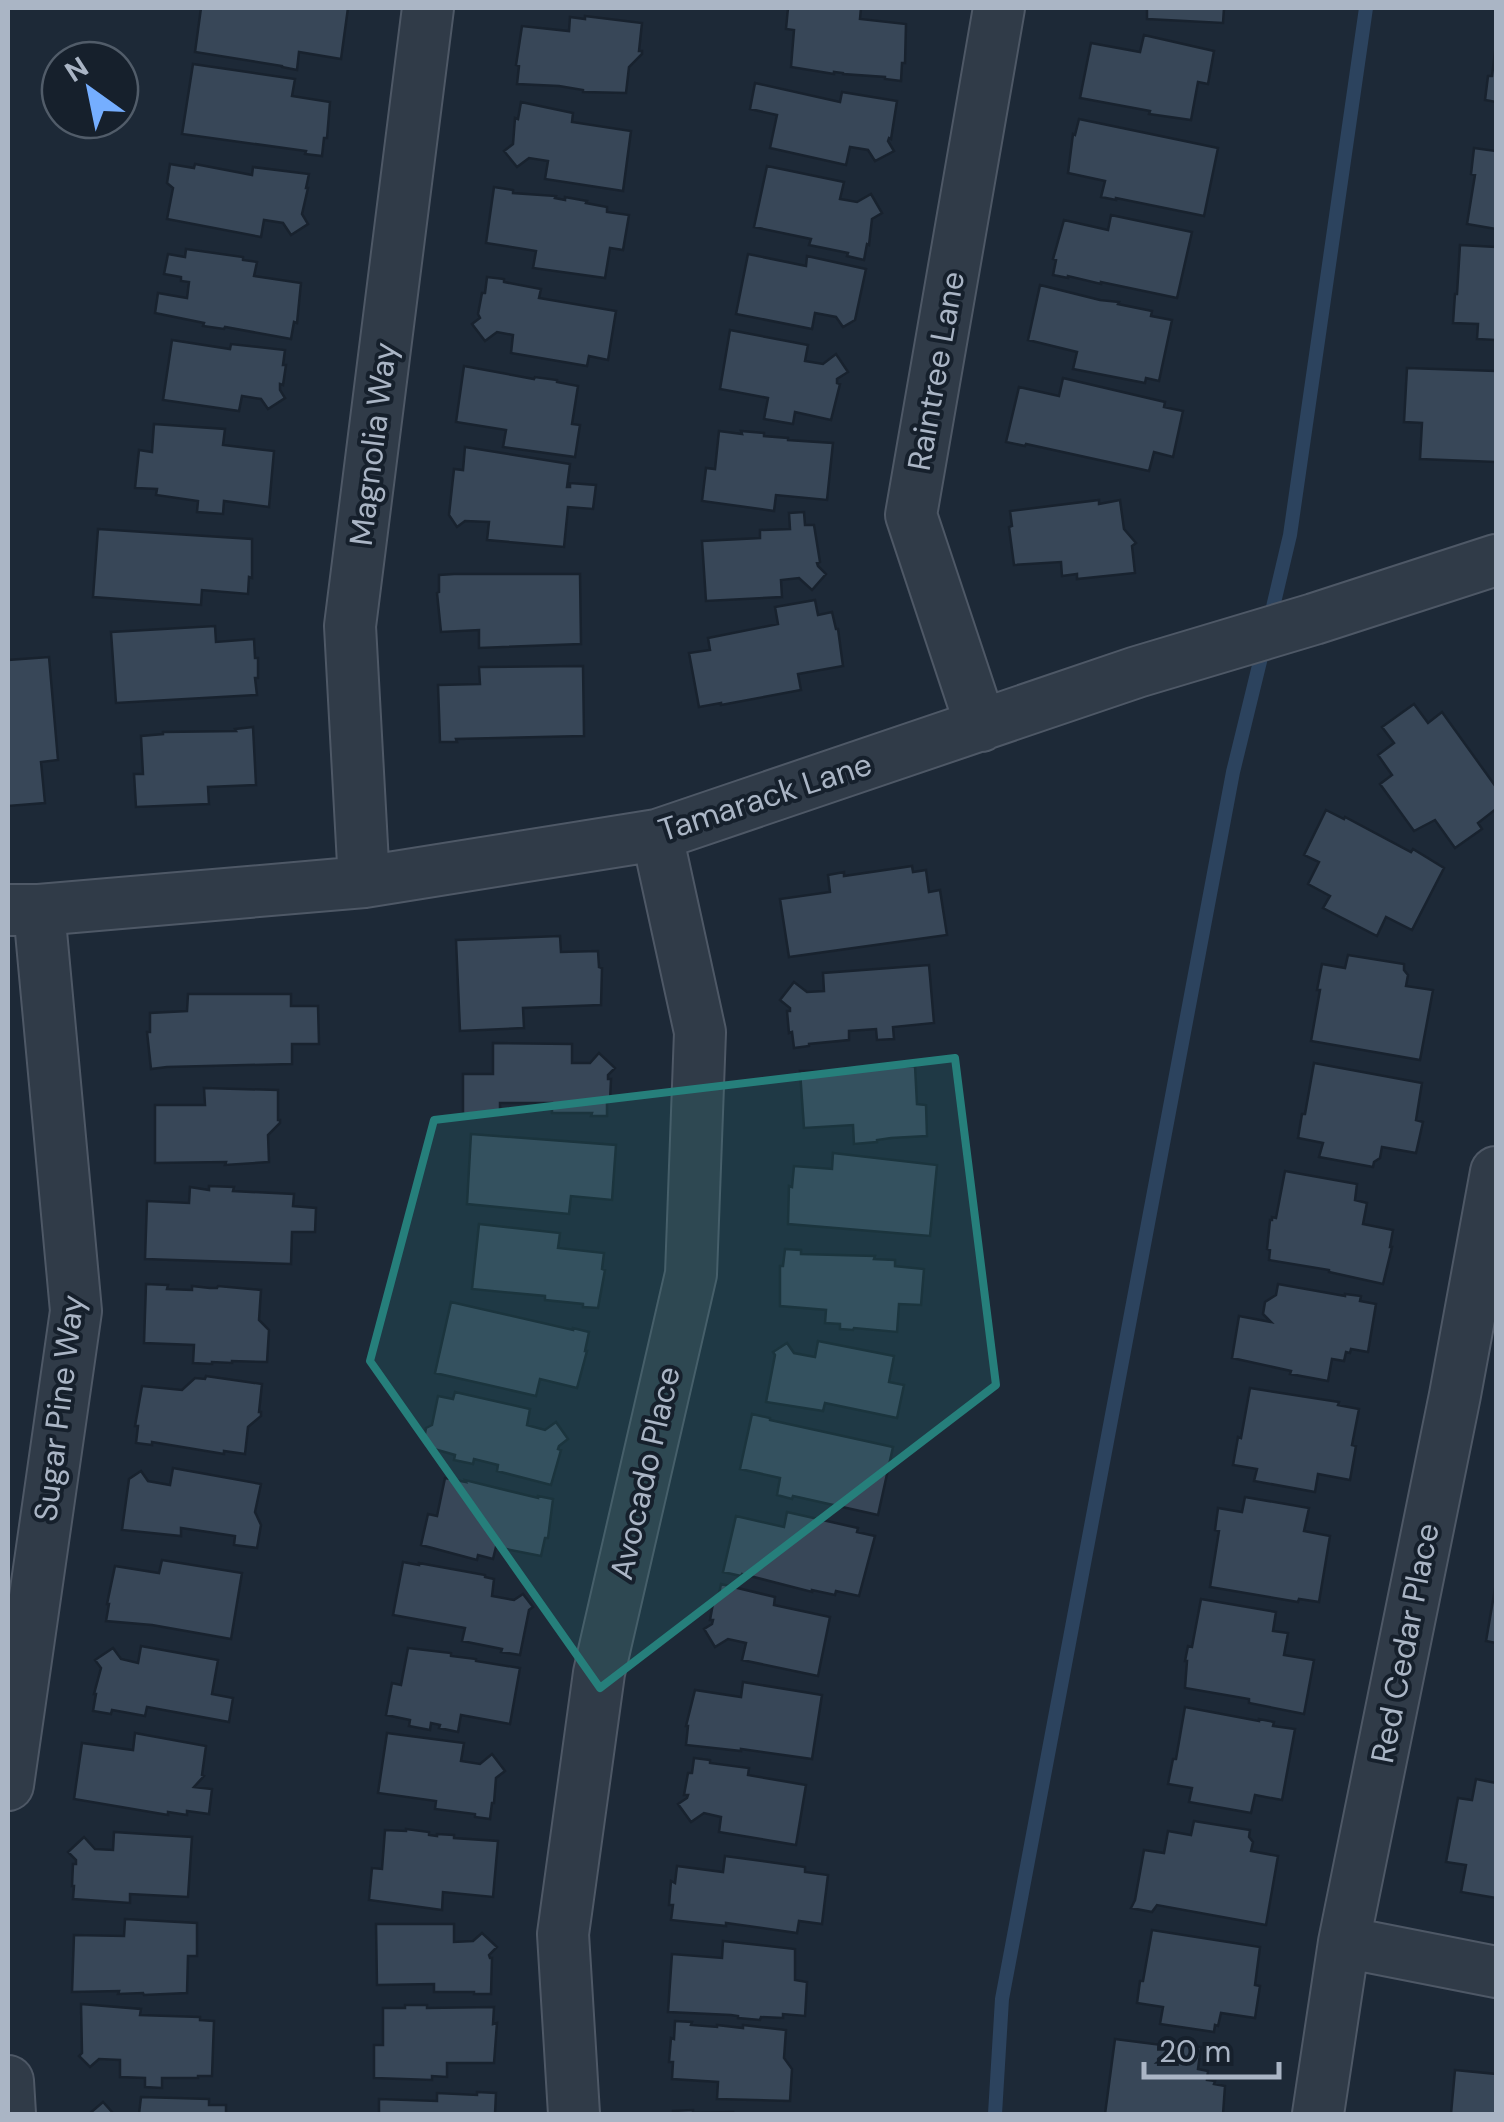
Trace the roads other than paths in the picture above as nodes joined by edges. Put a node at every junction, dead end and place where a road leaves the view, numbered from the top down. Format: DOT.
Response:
graph roads {
  1 [pos="428,8"];
  2 [pos="999,8"];
  3 [pos="1496,560"];
  4 [pos="981,726"];
  5 [pos="657,834"];
  6 [pos="364,882"];
  7 [pos="23,910"];
  8 [pos="1496,1172"];
  9 [pos="1476,1400"];
  10 [pos="8,1785"];
  11 [pos="1344,1942"];
  12 [pos="1496,1972"];
  13 [pos="8,2081"];
  14 [pos="10,2114"];
  15 [pos="574,2114"];
  16 [pos="1318,2114"];
  1 -- 6 [label="street, Magnolia Way"];
  2 -- 4 [label="street, Raintree Lane"];
  3 -- 4 [label="street, Tamarack Lane"];
  4 -- 5 [label="street, Tamarack Lane"];
  5 -- 6 [label="street, Tamarack Lane"];
  5 -- 15 [label="street, Avocado Place"];
  6 -- 7 [label="street, Tamarack Lane"];
  7 -- 10 [label="street, Sugar Pine Way"];
  8 -- 9 [label="street, Red Cedar Place"];
  9 -- 11 [label="street, Red Cedar Place"];
  11 -- 12 [label="street"];
  11 -- 16 [label="street, Red Cedar Place"];
  13 -- 14 [label="street"];
}
